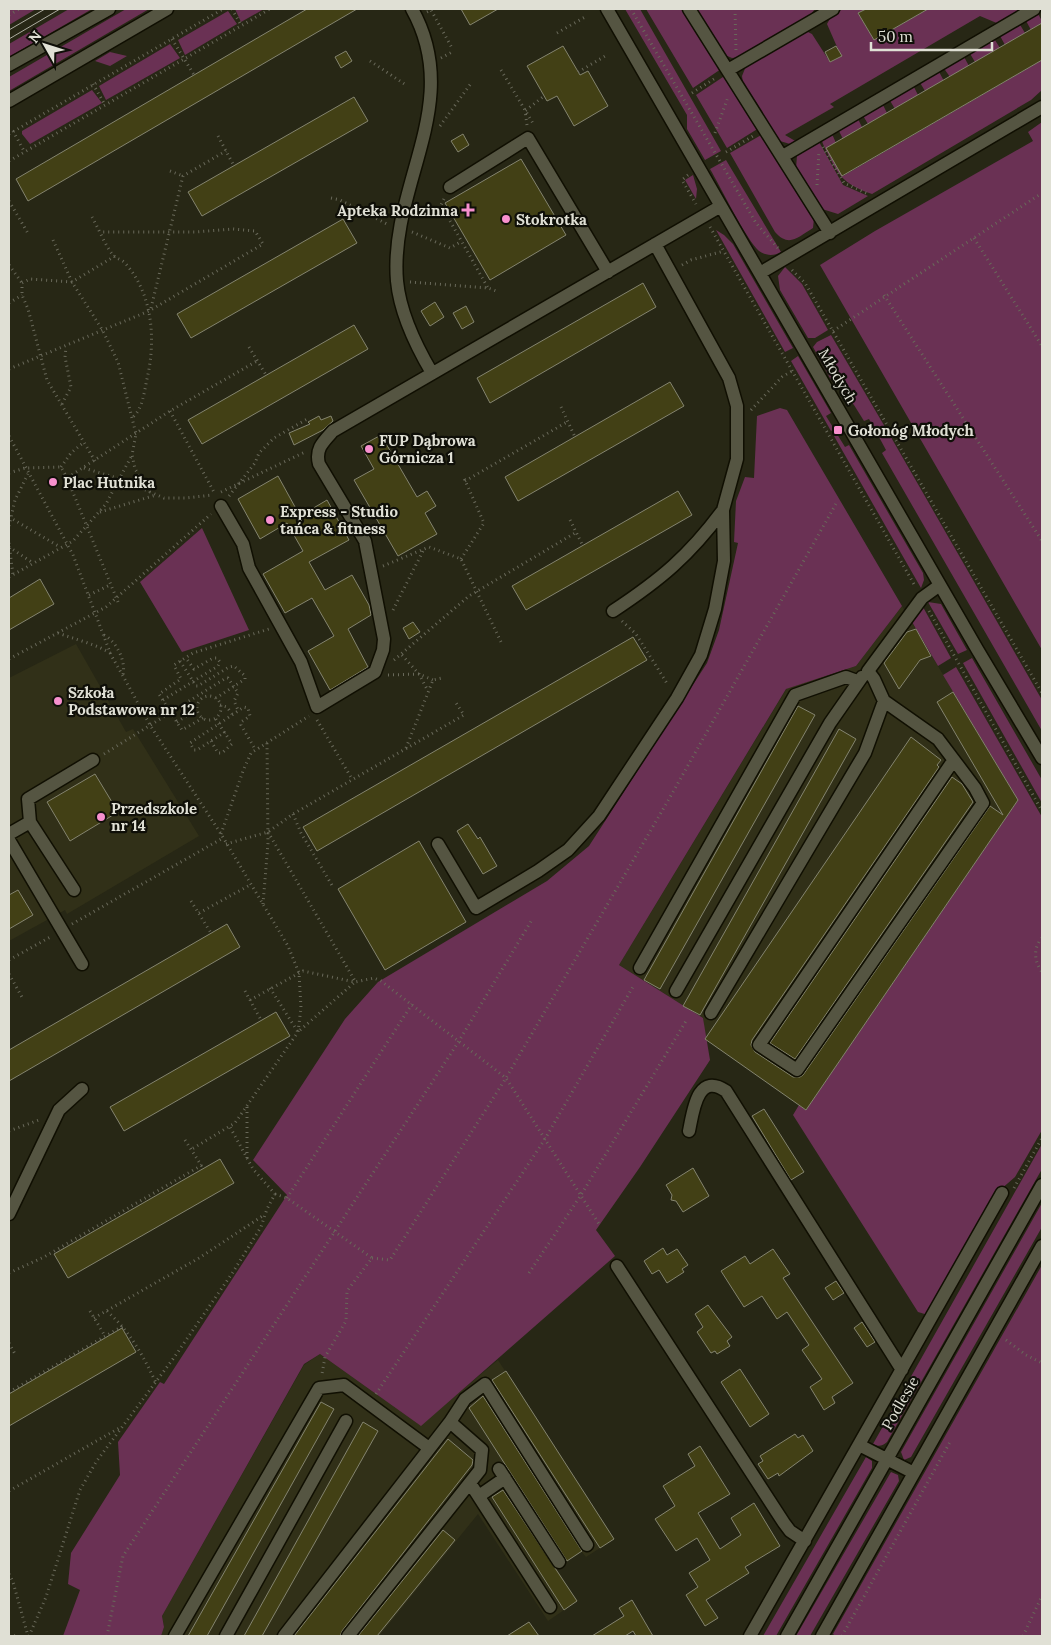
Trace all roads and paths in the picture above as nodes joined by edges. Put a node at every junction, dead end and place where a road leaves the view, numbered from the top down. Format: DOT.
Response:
graph roads {
  1 [pos="19,9"];
  2 [pos="109,9"];
  3 [pos="167,9"];
  4 [pos="223,9"];
  5 [pos="232,9"];
  6 [pos="270,9"];
  7 [pos="607,9"];
  8 [pos="631,9"];
  9 [pos="688,9"];
  10 [pos="735,9"];
  11 [pos="1034,9"];
  12 [pos="432,10"];
  13 [pos="828,10"];
  14 [pos="414,13"];
  15 [pos="9,15"];
  16 [pos="585,17"];
  17 [pos="241,25"];
  18 [pos="557,33"];
  19 [pos="172,39"];
  20 [pos="452,48"];
  21 [pos="607,55"];
  22 [pos="184,59"];
  23 [pos="370,60"];
  24 [pos="9,65"];
  25 [pos="728,70"];
  26 [pos="578,72"];
  27 [pos="194,75"];
  28 [pos="472,82"];
  29 [pos="93,84"];
  30 [pos="406,85"];
  31 [pos="692,93"];
  32 [pos="544,96"];
  33 [pos="9,101"];
  34 [pos="105,105"];
  35 [pos="1042,107"];
  36 [pos="766,128"];
  37 [pos="13,131"];
  38 [pos="715,133"];
  39 [pos="9,134"];
  40 [pos="434,134"];
  41 [pos="218,136"];
  42 [pos="528,138"];
  43 [pos="24,151"];
  44 [pos="226,151"];
  45 [pos="726,152"];
  46 [pos="783,156"];
  47 [pos="9,160"];
  48 [pos="234,166"];
  49 [pos="170,171"];
  50 [pos="183,176"];
  51 [pos="682,180"];
  52 [pos="450,187"];
  53 [pos="1042,195"];
  54 [pos="873,196"];
  55 [pos="331,198"];
  56 [pos="9,201"];
  57 [pos="696,203"];
  58 [pos="721,206"];
  59 [pos="815,208"];
  60 [pos="92,217"];
  61 [pos="401,228"];
  62 [pos="711,230"];
  63 [pos="101,232"];
  64 [pos="171,232"];
  65 [pos="830,233"];
  66 [pos="29,235"];
  67 [pos="974,238"];
  68 [pos="53,240"];
  69 [pos="462,241"];
  70 [pos="655,244"];
  71 [pos="724,252"];
  72 [pos="782,252"];
  73 [pos="115,256"];
  74 [pos="9,265"];
  75 [pos="789,265"];
  76 [pos="608,272"];
  77 [pos="670,272"];
  78 [pos="760,273"];
  79 [pos="397,281"];
  80 [pos="72,282"];
  81 [pos="22,283"];
  82 [pos="488,288"];
  83 [pos="499,292"];
  84 [pos="22,295"];
  85 [pos="884,295"];
  86 [pos="9,303"];
  87 [pos="150,310"];
  88 [pos="103,331"];
  89 [pos="832,331"];
  90 [pos="1042,346"];
  91 [pos="66,347"];
  92 [pos="249,347"];
  93 [pos="40,357"];
  94 [pos="257,361"];
  95 [pos="9,369"];
  96 [pos="792,371"];
  97 [pos="432,373"];
  98 [pos="266,375"];
  99 [pos="62,404"];
  100 [pos="561,407"];
  101 [pos="170,411"];
  102 [pos="132,418"];
  103 [pos="309,418"];
  104 [pos="737,418"];
  105 [pos="567,422"];
  106 [pos="136,434"];
  107 [pos="9,436"];
  108 [pos="575,437"];
  109 [pos="84,442"];
  110 [pos="320,445"];
  111 [pos="132,455"];
  112 [pos="95,461"];
  113 [pos="61,467"];
  114 [pos="25,468"];
  115 [pos="84,468"];
  116 [pos="9,473"];
  117 [pos="28,474"];
  118 [pos="67,478"];
  119 [pos="120,479"];
  120 [pos="239,483"];
  121 [pos="150,492"];
  122 [pos="156,494"];
  123 [pos="218,500"];
  124 [pos="837,502"];
  125 [pos="724,510"];
  126 [pos="100,512"];
  127 [pos="9,518"];
  128 [pos="570,520"];
  129 [pos="9,526"];
  130 [pos="87,526"];
  131 [pos="575,533"];
  132 [pos="1042,541"];
  133 [pos="9,543"];
  134 [pos="66,544"];
  135 [pos="583,546"];
  136 [pos="9,547"];
  137 [pos="60,547"];
  138 [pos="423,550"];
  139 [pos="461,560"];
  140 [pos="33,563"];
  141 [pos="370,571"];
  142 [pos="13,575"];
  143 [pos="9,577"];
  144 [pos="110,585"];
  145 [pos="940,585"];
  146 [pos="477,592"];
  147 [pos="88,595"];
  148 [pos="922,598"];
  149 [pos="117,600"];
  150 [pos="613,611"];
  151 [pos="95,612"];
  152 [pos="281,626"];
  153 [pos="382,627"];
  154 [pos="58,633"];
  155 [pos="103,634"];
  156 [pos="501,642"];
  157 [pos="111,655"];
  158 [pos="402,655"];
  159 [pos="186,658"];
  160 [pos="9,659"];
  161 [pos="180,661"];
  162 [pos="375,672"];
  163 [pos="868,672"];
  164 [pos="419,674"];
  165 [pos="122,676"];
  166 [pos="442,678"];
  167 [pos="433,680"];
  168 [pos="858,681"];
  169 [pos="193,682"];
  170 [pos="234,687"];
  171 [pos="428,691"];
  172 [pos="201,693"];
  173 [pos="1042,693"];
  174 [pos="203,698"];
  175 [pos="216,698"];
  176 [pos="677,698"];
  177 [pos="163,700"];
  178 [pos="884,701"];
  179 [pos="456,703"];
  180 [pos="220,705"];
  181 [pos="197,709"];
  182 [pos="238,710"];
  183 [pos="170,712"];
  184 [pos="232,714"];
  185 [pos="203,718"];
  186 [pos="215,718"];
  187 [pos="177,722"];
  188 [pos="218,723"];
  189 [pos="150,725"];
  190 [pos="224,732"];
  191 [pos="211,741"];
  192 [pos="267,742"];
  193 [pos="406,748"];
  194 [pos="255,749"];
  195 [pos="1042,758"];
  196 [pos="93,760"];
  197 [pos="953,761"];
  198 [pos="352,779"];
  199 [pos="1042,811"];
  200 [pos="293,814"];
  201 [pos="30,822"];
  202 [pos="268,832"];
  203 [pos="9,834"];
  204 [pos="222,836"];
  205 [pos="9,840"];
  206 [pos="226,844"];
  207 [pos="438,844"];
  208 [pos="250,885"];
  209 [pos="333,887"];
  210 [pos="74,890"];
  211 [pos="191,901"];
  212 [pos="262,905"];
  213 [pos="199,913"];
  214 [pos="533,918"];
  215 [pos="61,931"];
  216 [pos="211,933"];
  217 [pos="1042,938"];
  218 [pos="9,960"];
  219 [pos="82,964"];
  220 [pos="640,968"];
  221 [pos="1042,972"];
  222 [pos="299,973"];
  223 [pos="9,974"];
  224 [pos="355,982"];
  225 [pos="634,984"];
  226 [pos="270,988"];
  227 [pos="245,991"];
  228 [pos="676,991"];
  229 [pos="22,999"];
  230 [pos="250,1000"];
  231 [pos="412,1004"];
  232 [pos="711,1013"];
  233 [pos="261,1020"];
  234 [pos="686,1021"];
  235 [pos="298,1032"];
  236 [pos="459,1040"];
  237 [pos="506,1078"];
  238 [pos="82,1089"];
  239 [pos="246,1106"];
  240 [pos="59,1110"];
  241 [pos="230,1127"];
  242 [pos="9,1131"];
  243 [pos="688,1131"];
  244 [pos="1042,1138"];
  245 [pos="545,1139"];
  246 [pos="185,1140"];
  247 [pos="192,1149"];
  248 [pos="247,1159"];
  249 [pos="1042,1185"];
  250 [pos="275,1194"];
  251 [pos="580,1195"];
  252 [pos="1006,1195"];
  253 [pos="287,1198"];
  254 [pos="9,1214"];
  255 [pos="265,1214"];
  256 [pos="600,1224"];
  257 [pos="336,1232"];
  258 [pos="1042,1246"];
  259 [pos="372,1258"];
  260 [pos="617,1266"];
  261 [pos="9,1273"];
  262 [pos="529,1273"];
  263 [pos="90,1311"];
  264 [pos="107,1311"];
  265 [pos="94,1318"];
  266 [pos="123,1326"];
  267 [pos="1011,1332"];
  268 [pos="105,1337"];
  269 [pos="1006,1340"];
  270 [pos="9,1343"];
  271 [pos="1001,1349"];
  272 [pos="15,1354"];
  273 [pos="1042,1363"];
  274 [pos="902,1370"];
  275 [pos="156,1383"];
  276 [pos="319,1388"];
  277 [pos="9,1392"];
  278 [pos="369,1404"];
  279 [pos="346,1420"];
  280 [pos="450,1422"];
  281 [pos="123,1426"];
  282 [pos="953,1436"];
  283 [pos="859,1445"];
  284 [pos="429,1448"];
  285 [pos="887,1459"];
  286 [pos="914,1473"];
  287 [pos="470,1483"];
  288 [pos="9,1491"];
  289 [pos="479,1496"];
  290 [pos="805,1541"];
  291 [pos="587,1545"];
  292 [pos="559,1562"];
  293 [pos="9,1574"];
  294 [pos="1042,1596"];
  295 [pos="550,1607"];
  296 [pos="9,1635"];
  297 [pos="16,1636"];
  298 [pos="28,1636"];
  299 [pos="107,1636"];
  300 [pos="175,1636"];
  301 [pos="226,1636"];
  302 [pos="284,1636"];
  303 [pos="348,1636"];
  304 [pos="750,1636"];
  305 [pos="787,1636"];
  306 [pos="822,1636"];
  307 [pos="842,1636"];
  308 [pos="1023,1636"];
  1 -- 15 [label="path"];
  2 -- 24 [label="street"];
  3 -- 33 [label="street"];
  4 -- 19 [label="path"];
  5 -- 17 [label="path"];
  6 -- 17 [label="path"];
  7 -- 58 [label="street, Młodych"];
  8 -- 72 [label="path"];
  9 -- 25 [label="street"];
  10 -- 25 [label="path"];
  11 -- 46 [label="street"];
  12 -- 14 [label="path"];
  12 -- 20 [label="path"];
  13 -- 25 [label="street"];
  14 -- 61 [label="street"];
  16 -- 18 [label="path"];
  17 -- 22 [label="path"];
  19 -- 22 [label="path"];
  19 -- 29 [label="path"];
  21 -- 26 [label="path"];
  22 -- 27 [label="path"];
  22 -- 34 [label="path"];
  23 -- 30 [label="path"];
  25 -- 31 [label="path"];
  25 -- 36 [label="street"];
  25 -- 38 [label="path"];
  28 -- 40 [label="path"];
  29 -- 34 [label="path"];
  29 -- 37 [label="path"];
  32 -- 42 [label="path"];
  34 -- 43 [label="path"];
  35 -- 65 [label="street"];
  36 -- 45 [label="path"];
  36 -- 46 [label="street"];
  37 -- 39 [label="path"];
  37 -- 43 [label="path"];
  41 -- 44 [label="path"];
  42 -- 52 [label="street"];
  42 -- 76 [label="street"];
  43 -- 47 [label="path"];
  44 -- 48 [label="path"];
  44 -- 50 [label="path"];
  46 -- 59 [label="street"];
  49 -- 50 [label="path"];
  50 -- 64 [label="path"];
  51 -- 57 [label="path"];
  52 -- 69 [label="path"];
  53 -- 67 [label="path"];
  54 -- 59 [label="path"];
  55 -- 61 [label="path"];
  56 -- 66 [label="path"];
  58 -- 70 [label="street"];
  58 -- 78 [label="street, Młodych"];
  59 -- 65 [label="street"];
  60 -- 63 [label="path"];
  61 -- 69 [label="path"];
  61 -- 79 [label="street"];
  62 -- 71 [label="path"];
  63 -- 64 [label="path"];
  63 -- 73 [label="path"];
  64 -- 87 [label="path"];
  64 -- 87 [label="path"];
  65 -- 78 [label="street"];
  67 -- 85 [label="path"];
  67 -- 90 [label="path"];
  68 -- 80 [label="path"];
  69 -- 82 [label="path"];
  70 -- 76 [label="street"];
  70 -- 77 [label="street"];
  71 -- 77 [label="path"];
  71 -- 96 [label="path"];
  73 -- 80 [label="path"];
  73 -- 87 [label="path"];
  74 -- 81 [label="path"];
  75 -- 89 [label="path"];
  76 -- 97 [label="street"];
  77 -- 104 [label="street"];
  78 -- 145 [label="street, Młodych"];
  79 -- 82 [label="path"];
  79 -- 97 [label="street"];
  80 -- 81 [label="path"];
  80 -- 88 [label="path"];
  81 -- 84 [label="path"];
  82 -- 83 [label="path"];
  84 -- 86 [label="path"];
  84 -- 93 [label="path"];
  85 -- 89 [label="path"];
  85 -- 132 [label="path"];
  87 -- 88 [label="path"];
  87 -- 102 [label="path"];
  88 -- 91 [label="path"];
  88 -- 102 [label="path"];
  89 -- 173 [label="path"];
  91 -- 93 [label="path"];
  91 -- 99 [label="path"];
  92 -- 94 [label="path"];
  93 -- 95 [label="path"];
  93 -- 99 [label="path"];
  94 -- 98 [label="path"];
  94 -- 101 [label="path"];
  96 -- 104 [label="path"];
  96 -- 148 [label="path"];
  97 -- 110 [label="street"];
  99 -- 109 [label="path"];
  100 -- 105 [label="path"];
  101 -- 106 [label="path"];
  101 -- 123 [label="path"];
  102 -- 106 [label="path"];
  103 -- 120 [label="path"];
  104 -- 125 [label="street"];
  105 -- 108 [label="path"];
  105 -- 139 [label="path"];
  106 -- 111 [label="path"];
  106 -- 112 [label="path"];
  107 -- 114 [label="path"];
  109 -- 112 [label="path"];
  109 -- 113 [label="path"];
  110 -- 120 [label="path"];
  110 -- 141 [label="street"];
  111 -- 119 [label="path"];
  111 -- 121 [label="path"];
  112 -- 115 [label="path"];
  113 -- 114 [label="path"];
  113 -- 118 [label="path"];
  114 -- 116 [label="path"];
  114 -- 117 [label="path"];
  115 -- 118 [label="path"];
  115 -- 119 [label="path"];
  117 -- 127 [label="path"];
  117 -- 134 [label="path"];
  118 -- 130 [label="path"];
  119 -- 121 [label="path"];
  119 -- 126 [label="path"];
  120 -- 123 [label="path"];
  120 -- 123 [label="path"];
  121 -- 122 [label="path"];
  122 -- 123 [label="path"];
  122 -- 126 [label="path"];
  123 -- 149 [label="path"];
  123 -- 152 [label="street"];
  124 -- 237 [label="path"];
  125 -- 150 [label="street"];
  125 -- 176 [label="street"];
  126 -- 130 [label="path"];
  127 -- 129 [label="path"];
  127 -- 137 [label="path"];
  128 -- 131 [label="path"];
  130 -- 134 [label="path"];
  130 -- 144 [label="path"];
  131 -- 135 [label="path"];
  131 -- 146 [label="path"];
  133 -- 136 [label="path"];
  134 -- 137 [label="path"];
  134 -- 147 [label="path"];
  136 -- 140 [label="path"];
  136 -- 142 [label="path"];
  137 -- 140 [label="path"];
  138 -- 139 [label="path"];
  138 -- 141 [label="path"];
  138 -- 153 [label="path"];
  139 -- 146 [label="path"];
  140 -- 142 [label="path"];
  141 -- 153 [label="street"];
  142 -- 143 [label="path"];
  144 -- 147 [label="path"];
  144 -- 149 [label="path"];
  145 -- 148 [label="street"];
  145 -- 195 [label="street, Młodych"];
  146 -- 156 [label="path"];
  146 -- 158 [label="path"];
  147 -- 151 [label="path"];
  148 -- 163 [label="street"];
  148 -- 199 [label="path"];
  149 -- 151 [label="path"];
  150 -- 176 [label="path"];
  151 -- 154 [label="path"];
  151 -- 155 [label="path"];
  152 -- 159 [label="path"];
  152 -- 162 [label="street"];
  153 -- 162 [label="street"];
  154 -- 157 [label="path"];
  154 -- 160 [label="path"];
  155 -- 157 [label="path"];
  155 -- 165 [label="path"];
  157 -- 165 [label="path"];
  158 -- 162 [label="path"];
  158 -- 164 [label="path"];
  159 -- 161 [label="path"];
  159 -- 169 [label="path"];
  161 -- 169 [label="path"];
  161 -- 177 [label="path"];
  162 -- 164 [label="path"];
  163 -- 168 [label="street"];
  163 -- 178 [label="street"];
  164 -- 167 [label="path"];
  164 -- 171 [label="path"];
  165 -- 189 [label="path"];
  166 -- 167 [label="path"];
  167 -- 171 [label="path"];
  168 -- 220 [label="street"];
  168 -- 228 [label="street"];
  169 -- 170 [label="path"];
  169 -- 177 [label="path"];
  170 -- 172 [label="path"];
  170 -- 175 [label="path"];
  170 -- 182 [label="path"];
  171 -- 193 [label="path"];
  172 -- 174 [label="path"];
  172 -- 183 [label="path"];
  174 -- 175 [label="path"];
  174 -- 181 [label="path"];
  175 -- 180 [label="path"];
  176 -- 207 [label="street"];
  177 -- 183 [label="path"];
  178 -- 197 [label="street"];
  178 -- 232 [label="street"];
  179 -- 193 [label="path"];
  180 -- 184 [label="path"];
  180 -- 186 [label="path"];
  181 -- 185 [label="path"];
  181 -- 187 [label="path"];
  182 -- 184 [label="path"];
  182 -- 194 [label="path"];
  183 -- 187 [label="path"];
  183 -- 189 [label="path"];
  184 -- 188 [label="path"];
  185 -- 186 [label="path"];
  185 -- 187 [label="path"];
  186 -- 188 [label="path"];
  188 -- 190 [label="path"];
  188 -- 191 [label="path"];
  189 -- 196 [label="path"];
  189 -- 204 [label="path"];
  190 -- 191 [label="path"];
  190 -- 191 [label="path"];
  192 -- 194 [label="path"];
  192 -- 198 [label="path"];
  192 -- 202 [label="path"];
  193 -- 198 [label="path"];
  194 -- 204 [label="path"];
  196 -- 201 [label="street"];
  197 -- 197 [label="street"];
  198 -- 200 [label="path"];
  200 -- 202 [label="path"];
  200 -- 209 [label="path"];
  201 -- 203 [label="street"];
  201 -- 210 [label="street"];
  202 -- 206 [label="path"];
  202 -- 212 [label="path"];
  202 -- 224 [label="path"];
  204 -- 206 [label="path"];
  204 -- 215 [label="path"];
  205 -- 215 [label="street"];
  206 -- 208 [label="path"];
  208 -- 212 [label="path"];
  208 -- 213 [label="path"];
  211 -- 213 [label="path"];
  212 -- 222 [label="path"];
  213 -- 216 [label="path"];
  214 -- 236 [label="path"];
  215 -- 218 [label="path"];
  215 -- 219 [label="street"];
  217 -- 221 [label="path"];
  222 -- 224 [label="path"];
  222 -- 226 [label="path"];
  222 -- 235 [label="path"];
  223 -- 229 [label="path"];
  224 -- 231 [label="path"];
  224 -- 235 [label="path"];
  225 -- 245 [label="path"];
  226 -- 230 [label="path"];
  226 -- 235 [label="path"];
  227 -- 230 [label="path"];
  230 -- 233 [label="path"];
  231 -- 236 [label="path"];
  231 -- 253 [label="path"];
  234 -- 251 [label="path"];
  235 -- 239 [label="path"];
  236 -- 237 [label="path"];
  236 -- 257 [label="path"];
  237 -- 245 [label="path"];
  237 -- 259 [label="path"];
  238 -- 240 [label="street"];
  239 -- 241 [label="path"];
  239 -- 248 [label="path"];
  240 -- 242 [label="path"];
  240 -- 254 [label="street"];
  241 -- 247 [label="path"];
  241 -- 248 [label="path"];
  243 -- 274 [label="street"];
  244 -- 252 [label="path"];
  245 -- 251 [label="path"];
  245 -- 278 [label="path"];
  246 -- 247 [label="path"];
  247 -- 261 [label="path"];
  248 -- 250 [label="path"];
  249 -- 285 [label="street, Podlesie"];
  250 -- 253 [label="path"];
  250 -- 255 [label="path"];
  251 -- 256 [label="path"];
  251 -- 262 [label="path"];
  252 -- 274 [label="street"];
  253 -- 257 [label="path"];
  255 -- 264 [label="path"];
  255 -- 275 [label="path"];
  257 -- 259 [label="path"];
  257 -- 299 [label="path"];
  258 -- 286 [label="street"];
  259 -- 276 [label="path"];
  260 -- 290 [label="street"];
  263 -- 265 [label="path"];
  264 -- 265 [label="path"];
  264 -- 266 [label="path"];
  265 -- 268 [label="path"];
  266 -- 268 [label="path"];
  266 -- 275 [label="path"];
  267 -- 269 [label="path"];
  268 -- 277 [label="path"];
  269 -- 271 [label="path"];
  269 -- 273 [label="path"];
  270 -- 272 [label="path"];
  274 -- 283 [label="street"];
  275 -- 281 [label="path"];
  276 -- 278 [label="street"];
  276 -- 300 [label="street"];
  278 -- 284 [label="street"];
  279 -- 301 [label="street"];
  280 -- 284 [label="street"];
  280 -- 287 [label="street"];
  280 -- 291 [label="street"];
  281 -- 288 [label="path"];
  281 -- 298 [label="path"];
  282 -- 307 [label="path"];
  283 -- 285 [label="street"];
  283 -- 290 [label="street"];
  284 -- 302 [label="street"];
  285 -- 286 [label="street"];
  285 -- 305 [label="street, Podlesie"];
  286 -- 306 [label="street"];
  287 -- 289 [label="street"];
  287 -- 303 [label="street"];
  289 -- 292 [label="street"];
  289 -- 295 [label="street"];
  290 -- 304 [label="street"];
  293 -- 298 [label="path"];
  294 -- 308 [label="path"];
  296 -- 297 [label="path"];
}
